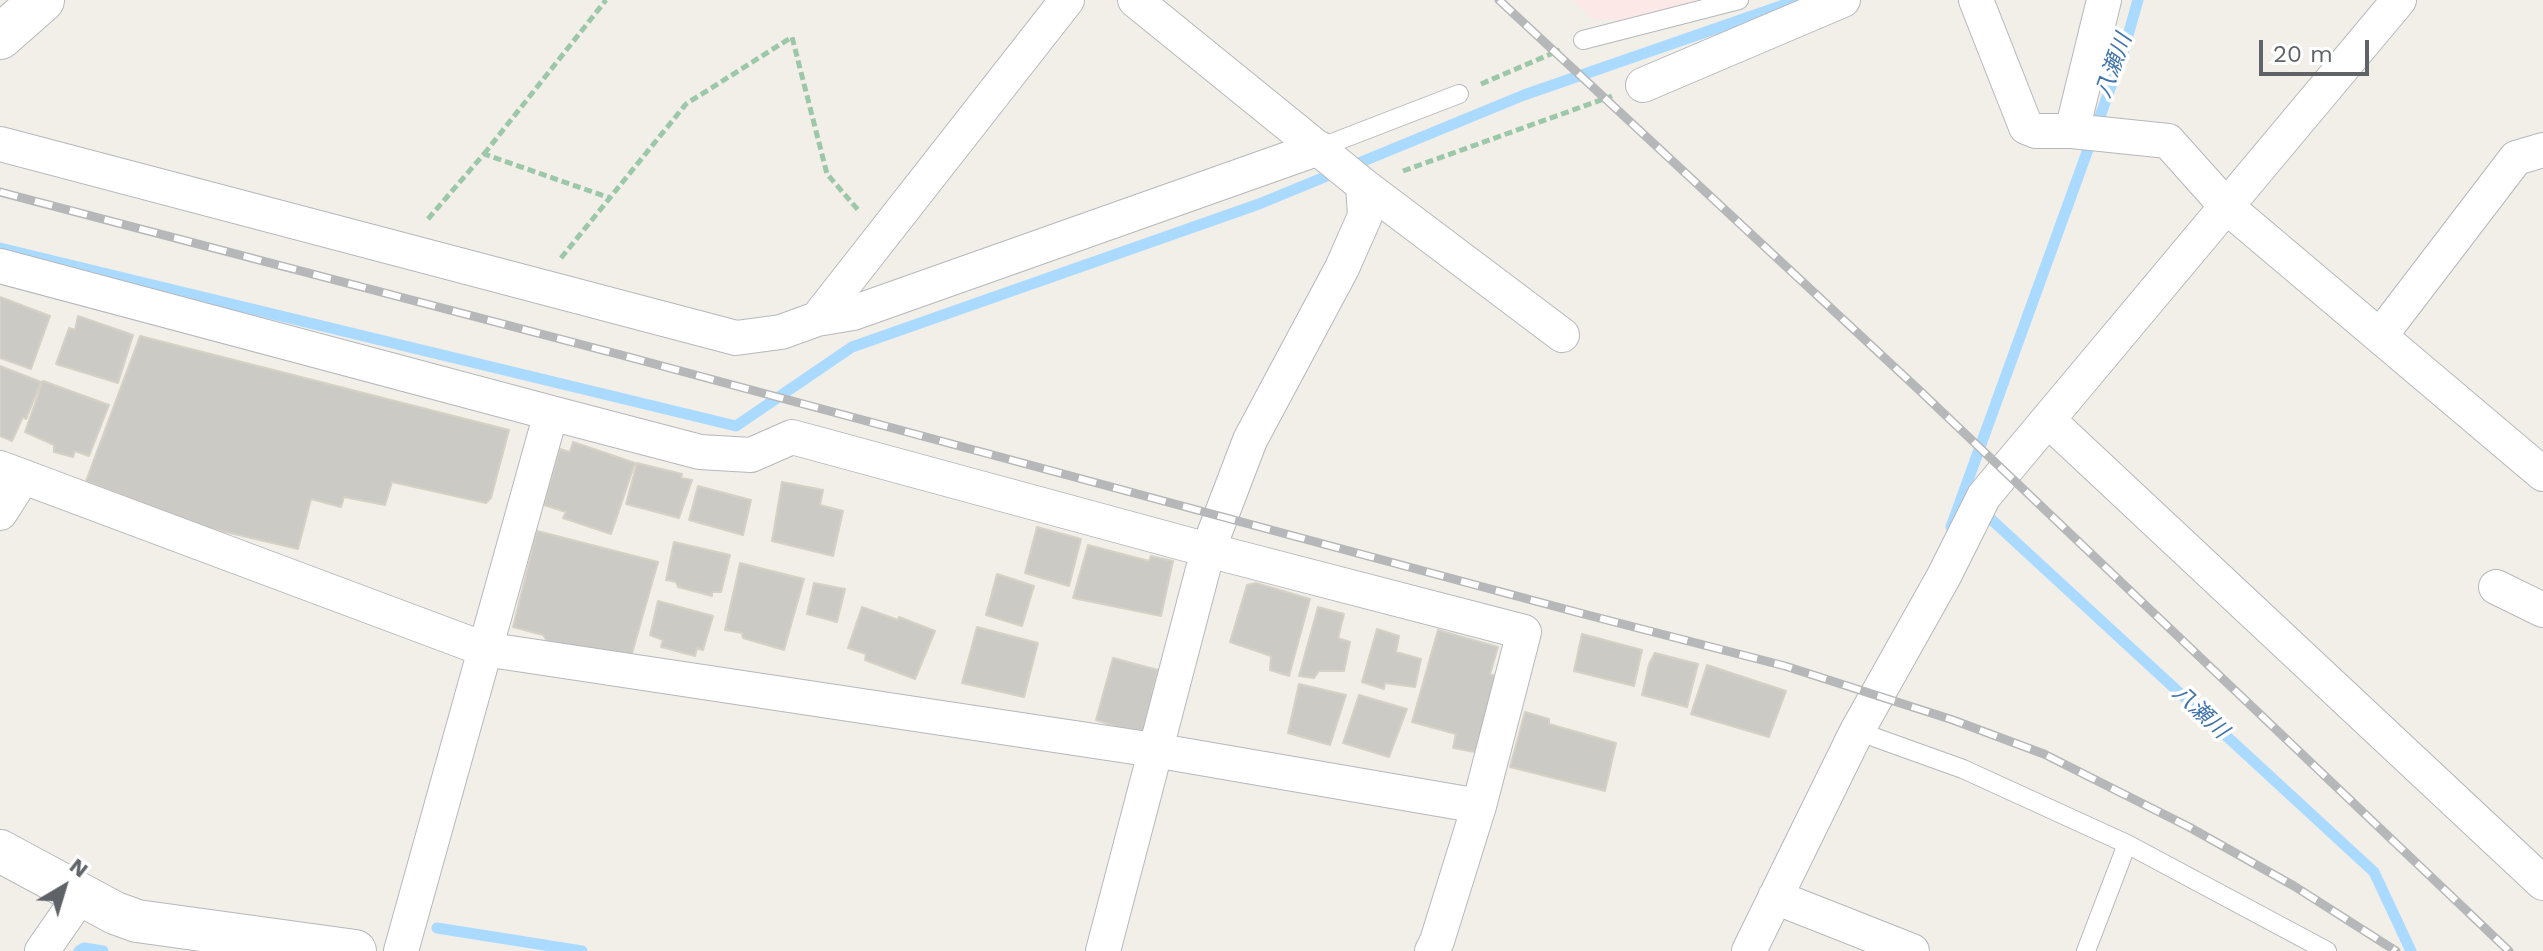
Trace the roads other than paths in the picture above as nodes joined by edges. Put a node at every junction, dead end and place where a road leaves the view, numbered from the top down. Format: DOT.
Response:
graph roads {
  1 [pos="42,0"];
  2 [pos="1067,0"];
  3 [pos="1135,0"];
  4 [pos="1739,0"];
  5 [pos="1843,0"];
  6 [pos="1976,0"];
  7 [pos="2104,0"];
  8 [pos="2399,0"];
  9 [pos="0,37"];
  10 [pos="1583,40"];
  11 [pos="1643,85"];
  12 [pos="1459,94"];
  13 [pos="2072,131"];
  14 [pos="0,144"];
  15 [pos="1321,150"];
  16 [pos="2543,150"];
  17 [pos="1361,184"];
  18 [pos="2227,207"];
  19 [pos="0,266"];
  20 [pos="817,319"];
  21 [pos="1562,335"];
  22 [pos="2380,336"];
  23 [pos="551,413"];
  24 [pos="2048,420"];
  25 [pos="2540,466"];
  26 [pos="11,472"];
  27 [pos="0,513"];
  28 [pos="1208,550"];
  29 [pos="2496,587"];
  30 [pos="2543,610"];
  31 [pos="484,649"];
  32 [pos="1868,735"];
  33 [pos="1154,750"];
  34 [pos="1479,806"];
  35 [pos="2127,844"];
  36 [pos="0,851"];
  37 [pos="2543,883"];
  38 [pos="81,895"];
  39 [pos="1775,897"];
  40 [pos="42,951"];
  41 [pos="355,951"];
  42 [pos="401,951"];
  43 [pos="1103,951"];
  44 [pos="1432,951"];
  45 [pos="1749,951"];
  46 [pos="1912,951"];
  47 [pos="2086,951"];
  48 [pos="2327,951"];
  1 -- 9 [label="main road"];
  2 -- 20 [label="street"];
  3 -- 15 [label="street"];
  4 -- 10 [label="lane"];
  5 -- 11 [label="street"];
  6 -- 13 [label="street"];
  7 -- 13 [label="street"];
  8 -- 18 [label="street"];
  12 -- 15 [label="lane"];
  13 -- 18 [label="street"];
  14 -- 20 [label="street"];
  15 -- 17 [label="street"];
  15 -- 20 [label="street"];
  16 -- 22 [label="street"];
  17 -- 21 [label="street"];
  17 -- 28 [label="street"];
  18 -- 22 [label="street"];
  18 -- 24 [label="street"];
  19 -- 23 [label="street"];
  22 -- 25 [label="street"];
  23 -- 28 [label="street"];
  23 -- 31 [label="street"];
  24 -- 32 [label="street"];
  24 -- 37 [label="street"];
  26 -- 27 [label="street"];
  26 -- 31 [label="street"];
  28 -- 33 [label="street"];
  28 -- 34 [label="street"];
  29 -- 30 [label="street"];
  31 -- 33 [label="street"];
  31 -- 42 [label="street"];
  32 -- 35 [label="lane"];
  32 -- 39 [label="street"];
  33 -- 34 [label="street"];
  33 -- 43 [label="street"];
  34 -- 44 [label="street"];
  35 -- 47 [label="lane"];
  35 -- 48 [label="lane"];
  36 -- 38 [label="street"];
  38 -- 40 [label="street"];
  38 -- 41 [label="street"];
  39 -- 45 [label="street"];
  39 -- 46 [label="street"];
}
